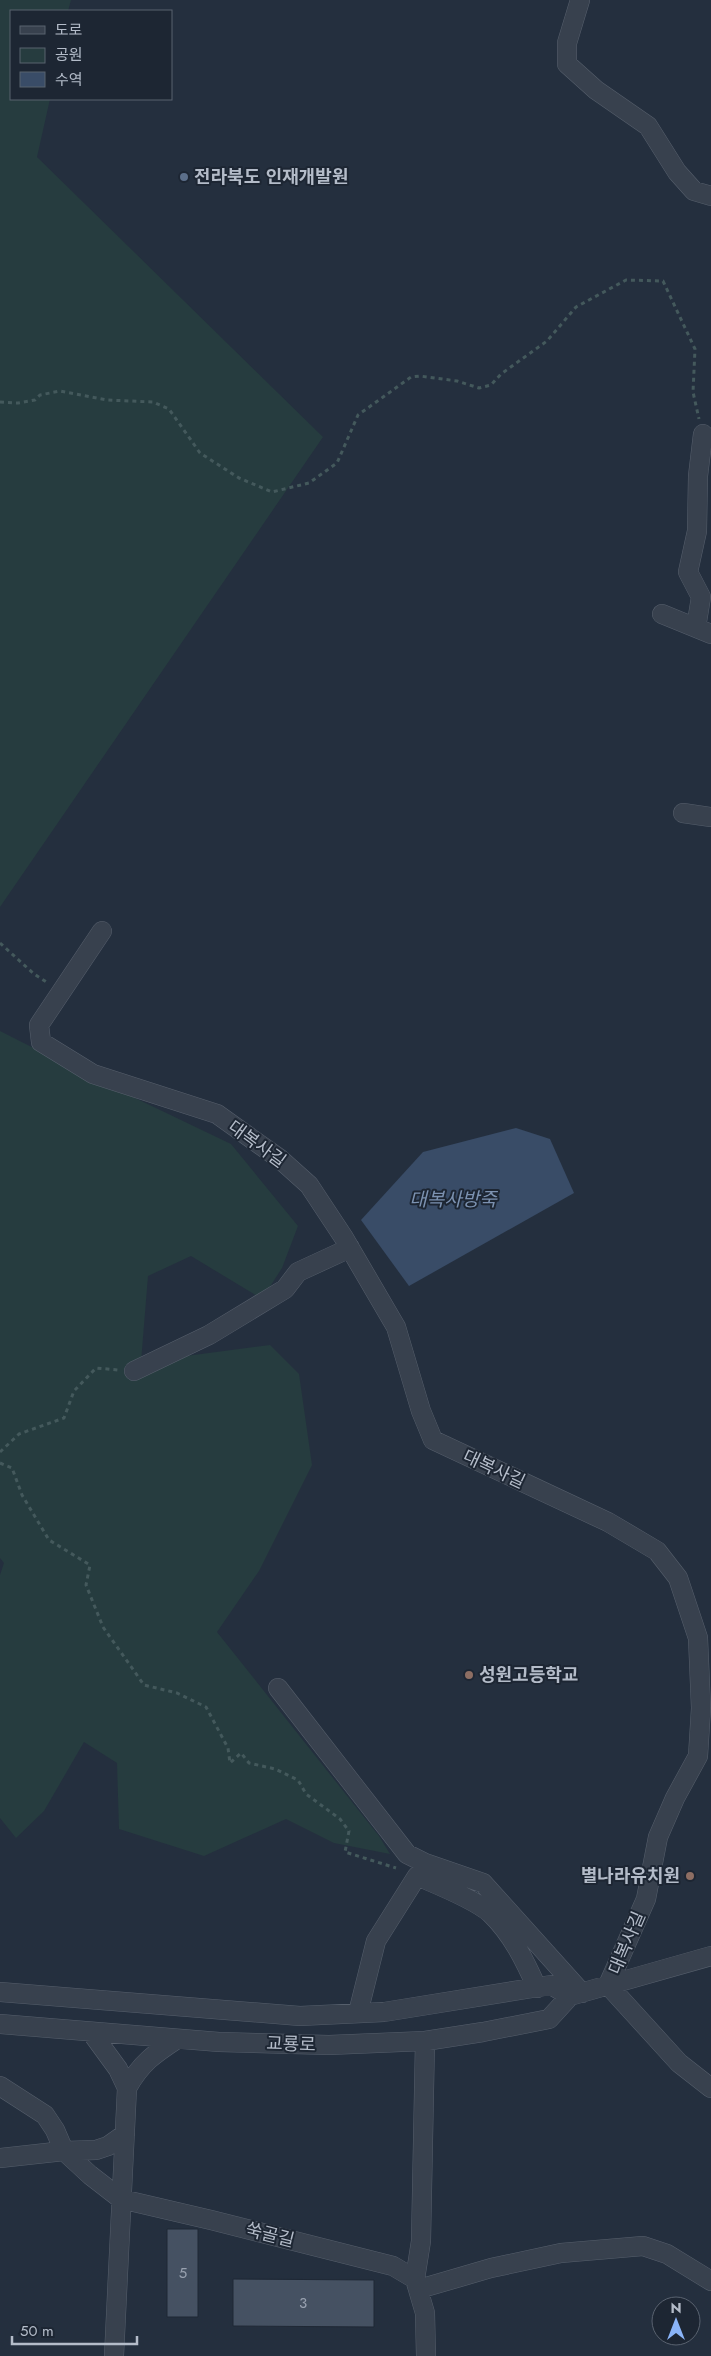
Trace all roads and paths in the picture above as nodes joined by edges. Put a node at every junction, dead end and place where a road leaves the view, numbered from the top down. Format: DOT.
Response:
graph roads {
  1 [pos="580,0"];
  2 [pos="711,196"];
  3 [pos="0,402"];
  4 [pos="703,434"];
  5 [pos="662,614"];
  6 [pos="704,631"];
  7 [pos="683,813"];
  8 [pos="711,817"];
  9 [pos="102,931"];
  10 [pos="0,943"];
  11 [pos="61,992"];
  12 [pos="350,1248"];
  13 [pos="134,1371"];
  14 [pos="0,1452"];
  15 [pos="0,1463"];
  16 [pos="278,1688"];
  17 [pos="704,1762"];
  18 [pos="417,1876"];
  19 [pos="711,1956"];
  20 [pos="608,1985"];
  21 [pos="538,1988"];
  22 [pos="0,1992"];
  23 [pos="576,1994"];
  24 [pos="358,2013"];
  25 [pos="0,2024"];
  26 [pos="91,2032"];
  27 [pos="177,2039"];
  28 [pos="425,2041"];
  29 [pos="0,2086"];
  30 [pos="127,2088"];
  31 [pos="711,2088"];
  32 [pos="125,2134"];
  33 [pos="64,2151"];
  34 [pos="0,2158"];
  35 [pos="121,2199"];
  36 [pos="711,2281"];
  37 [pos="417,2284"];
  38 [pos="114,2356"];
  39 [pos="426,2356"];
  1 -- 2 [label="street"];
  3 -- 4 [label="path"];
  4 -- 6 [label="street"];
  5 -- 6 [label="street"];
  7 -- 8 [label="street"];
  9 -- 11 [label="street, 대복사길"];
  10 -- 11 [label="path"];
  11 -- 12 [label="street, 대복사길"];
  12 -- 13 [label="street"];
  12 -- 17 [label="street, 대복사길"];
  13 -- 14 [label="path"];
  15 -- 18 [label="path"];
  16 -- 23 [label="street"];
  17 -- 20 [label="street, 대복사길"];
  18 -- 21 [label="street"];
  18 -- 24 [label="street"];
  19 -- 20 [label="street"];
  20 -- 23 [label="street"];
  20 -- 31 [label="street, 대복사길"];
  21 -- 23 [label="street, 교룡로"];
  21 -- 24 [label="street, 교룡로"];
  22 -- 24 [label="street, 교룡로"];
  23 -- 28 [label="street, 교룡로"];
  25 -- 26 [label="street, 교룡로"];
  26 -- 27 [label="street, 교룡로"];
  26 -- 30 [label="street"];
  27 -- 28 [label="street, 교룡로"];
  27 -- 30 [label="street"];
  28 -- 37 [label="street"];
  29 -- 33 [label="street, 쑥골길"];
  30 -- 32 [label="street"];
  32 -- 33 [label="street"];
  32 -- 35 [label="street"];
  33 -- 34 [label="street"];
  33 -- 35 [label="street, 쑥골길"];
  35 -- 37 [label="street, 쑥골길"];
  35 -- 38 [label="street"];
  36 -- 37 [label="street"];
  37 -- 39 [label="street"];
}
